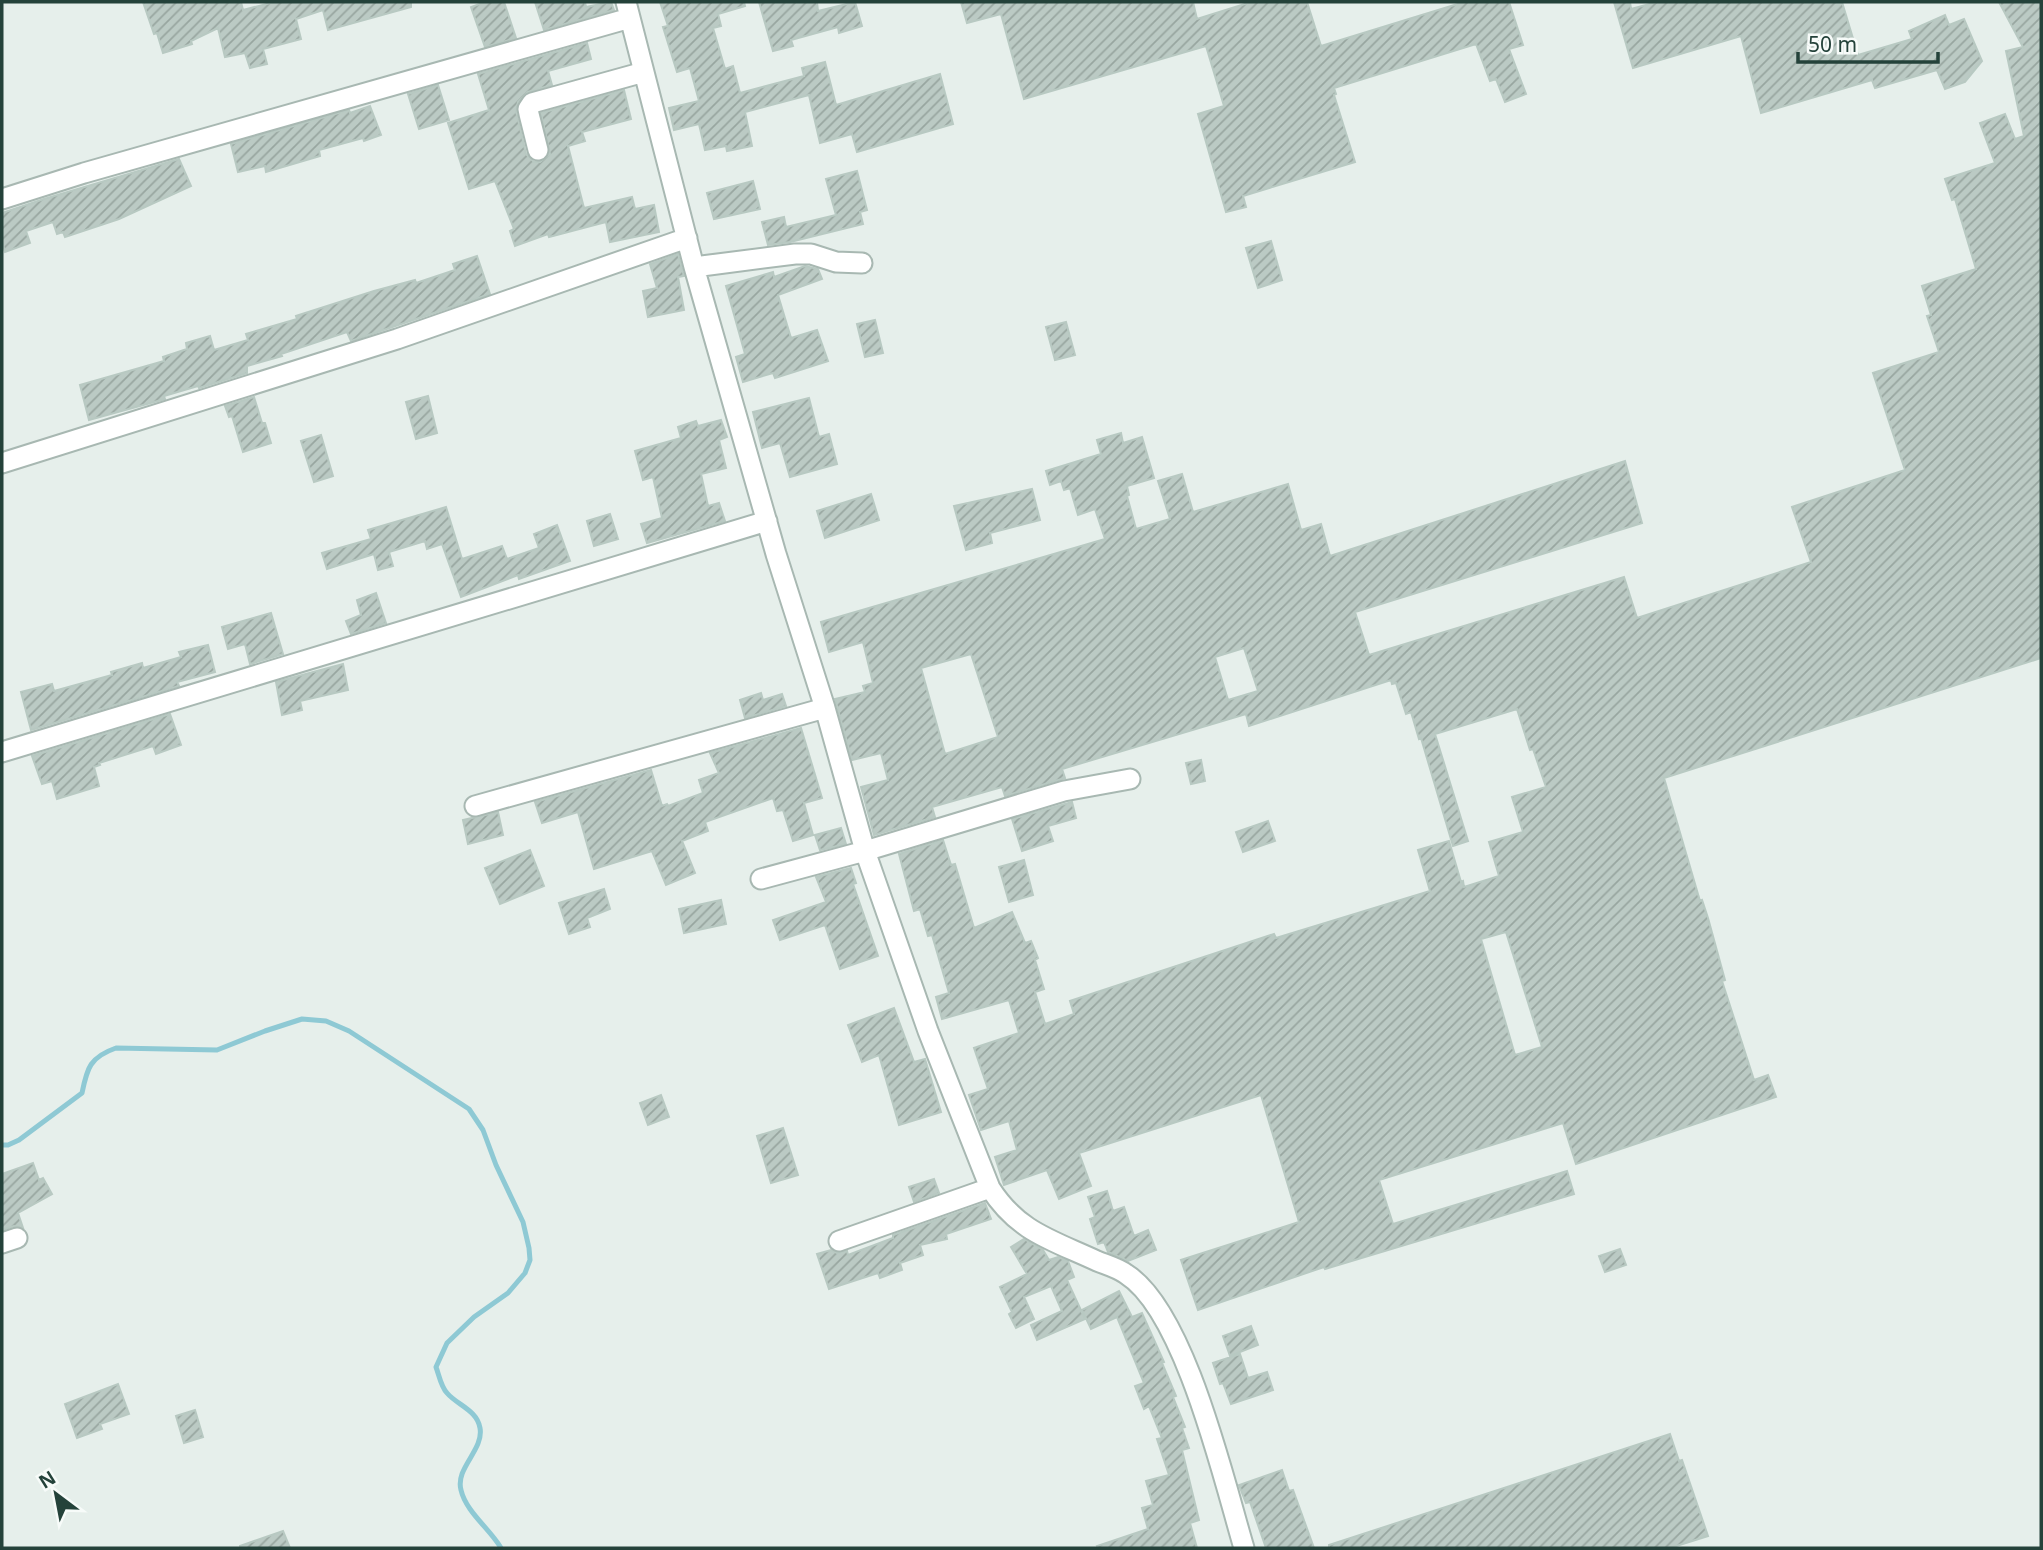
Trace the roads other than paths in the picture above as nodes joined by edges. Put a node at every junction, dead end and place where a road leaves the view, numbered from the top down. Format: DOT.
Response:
graph roads {
  1 [pos="628,10"];
  2 [pos="644,72"];
  3 [pos="538,150"];
  4 [pos="2,199"];
  5 [pos="687,238"];
  6 [pos="862,263"];
  7 [pos="694,267"];
  8 [pos="2,463"];
  9 [pos="767,521"];
  10 [pos="825,708"];
  11 [pos="2,752"];
  12 [pos="1130,779"];
  13 [pos="475,806"];
  14 [pos="865,851"];
  15 [pos="761,879"];
  16 [pos="990,1188"];
  17 [pos="839,1241"];
  18 [pos="1244,1548"];
  1 -- 2 [label="street"];
  1 -- 4 [label="street"];
  2 -- 3 [label="street"];
  2 -- 5 [label="street"];
  5 -- 7 [label="street"];
  5 -- 8 [label="street"];
  6 -- 7 [label="street"];
  7 -- 9 [label="street"];
  9 -- 10 [label="street"];
  9 -- 11 [label="street"];
  10 -- 13 [label="street"];
  10 -- 14 [label="street"];
  12 -- 14 [label="street"];
  14 -- 15 [label="street"];
  14 -- 16 [label="street"];
  16 -- 17 [label="street"];
  16 -- 18 [label="street"];
}
